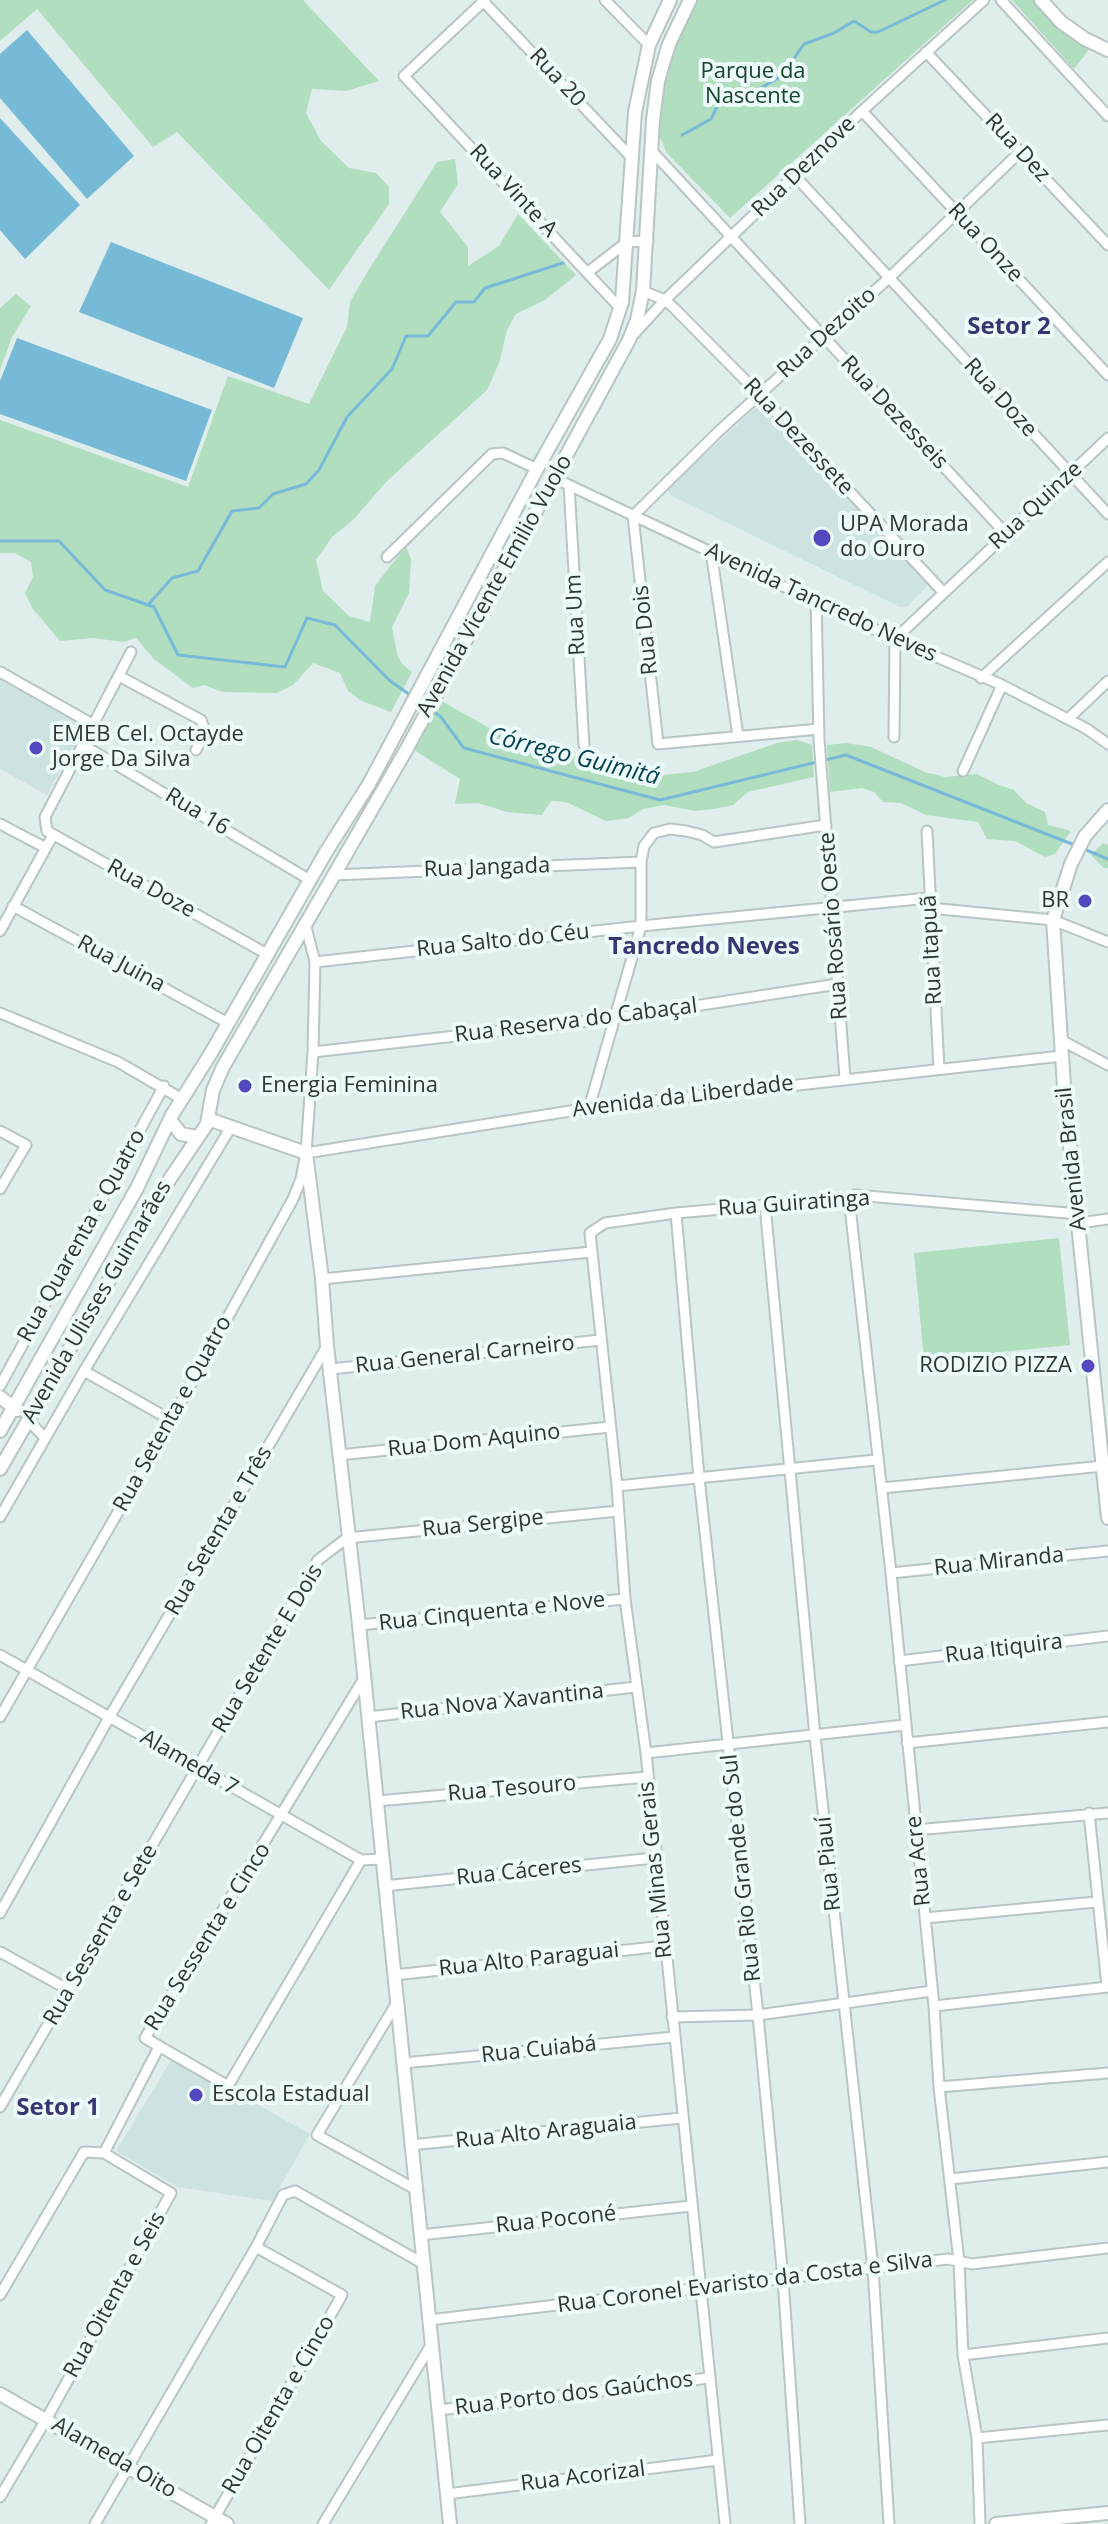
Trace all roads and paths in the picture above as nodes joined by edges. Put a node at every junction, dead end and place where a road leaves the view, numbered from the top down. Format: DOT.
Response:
graph roads {
  1 [pos="484,0"];
  2 [pos="605,0"];
  3 [pos="670,0"];
  4 [pos="690,0"];
  5 [pos="984,0"];
  6 [pos="1001,0"];
  7 [pos="1041,0"];
  8 [pos="649,45"];
  9 [pos="1108,50"];
  10 [pos="926,52"];
  11 [pos="862,111"];
  12 [pos="1108,116"];
  13 [pos="651,150"];
  14 [pos="1021,151"];
  15 [pos="631,157"];
  16 [pos="795,176"];
  17 [pos="956,211"];
  18 [pos="1108,224"];
  19 [pos="1098,234"];
  20 [pos="731,237"];
  21 [pos="648,241"];
  22 [pos="627,242"];
  23 [pos="1108,245"];
  24 [pos="588,272"];
  25 [pos="890,277"];
  26 [pos="643,291"];
  27 [pos="665,300"];
  28 [pos="620,308"];
  29 [pos="823,336"];
  30 [pos="629,340"];
  31 [pos="1108,375"];
  32 [pos="760,395"];
  33 [pos="1108,438"];
  34 [pos="537,469"];
  35 [pos="1070,474"];
  36 [pos="554,478"];
  37 [pos="569,485"];
  38 [pos="1108,514"];
  39 [pos="633,516"];
  40 [pos="1006,534"];
  41 [pos="711,551"];
  42 [pos="387,557"];
  43 [pos="1108,562"];
  44 [pos="944,593"];
  45 [pos="816,600"];
  46 [pos="895,639"];
  47 [pos="131,652"];
  48 [pos="0,672"];
  49 [pos="119,676"];
  50 [pos="981,678"];
  51 [pos="1108,681"];
  52 [pos="1002,685"];
  53 [pos="1068,719"];
  54 [pos="94,725"];
  55 [pos="1087,729"];
  56 [pos="819,734"];
  57 [pos="1108,735"];
  58 [pos="738,736"];
  59 [pos="894,737"];
  60 [pos="1108,744"];
  61 [pos="83,745"];
  62 [pos="584,745"];
  63 [pos="196,750"];
  64 [pos="963,771"];
  65 [pos="1107,812"];
  66 [pos="0,824"];
  67 [pos="826,825"];
  68 [pos="927,831"];
  69 [pos="53,835"];
  70 [pos="46,848"];
  71 [pos="641,862"];
  72 [pos="333,875"];
  73 [pos="310,880"];
  74 [pos="930,903"];
  75 [pos="13,906"];
  76 [pos="831,907"];
  77 [pos="1053,920"];
  78 [pos="305,923"];
  79 [pos="2,924"];
  80 [pos="641,926"];
  81 [pos="1108,942"];
  82 [pos="267,954"];
  83 [pos="315,962"];
  84 [pos="838,984"];
  85 [pos="0,1013"];
  86 [pos="616,1018"];
  87 [pos="228,1023"];
  88 [pos="1061,1040"];
  89 [pos="313,1052"];
  90 [pos="1062,1056"];
  91 [pos="1108,1065"];
  92 [pos="939,1069"];
  93 [pos="845,1078"];
  94 [pos="164,1086"];
  95 [pos="182,1099"];
  96 [pos="589,1108"];
  97 [pos="208,1115"];
  98 [pos="170,1120"];
  99 [pos="231,1127"];
  100 [pos="0,1131"];
  101 [pos="197,1137"];
  102 [pos="306,1153"];
  103 [pos="0,1189"];
  104 [pos="849,1198"];
  105 [pos="765,1205"];
  106 [pos="676,1213"];
  107 [pos="1079,1218"];
  108 [pos="1108,1219"];
  109 [pos="591,1252"];
  110 [pos="322,1279"];
  111 [pos="600,1340"];
  112 [pos="327,1346"];
  113 [pos="331,1369"];
  114 [pos="84,1371"];
  115 [pos="0,1386"];
  116 [pos="0,1397"];
  117 [pos="13,1407"];
  118 [pos="28,1420"];
  119 [pos="171,1420"];
  120 [pos="610,1427"];
  121 [pos="0,1431"];
  122 [pos="45,1438"];
  123 [pos="1104,1438"];
  124 [pos="339,1455"];
  125 [pos="876,1460"];
  126 [pos="1103,1466"];
  127 [pos="790,1467"];
  128 [pos="0,1469"];
  129 [pos="699,1478"];
  130 [pos="617,1486"];
  131 [pos="882,1488"];
  132 [pos="618,1511"];
  133 [pos="0,1517"];
  134 [pos="1108,1518"];
  135 [pos="347,1538"];
  136 [pos="1108,1551"];
  137 [pos="891,1573"];
  138 [pos="625,1599"];
  139 [pos="359,1625"];
  140 [pos="1108,1636"];
  141 [pos="0,1655"];
  142 [pos="899,1661"];
  143 [pos="27,1670"];
  144 [pos="363,1680"];
  145 [pos="636,1687"];
  146 [pos="110,1716"];
  147 [pos="0,1717"];
  148 [pos="368,1717"];
  149 [pos="1108,1722"];
  150 [pos="905,1725"];
  151 [pos="815,1736"];
  152 [pos="728,1743"];
  153 [pos="907,1743"];
  154 [pos="646,1753"];
  155 [pos="197,1769"];
  156 [pos="647,1777"];
  157 [pos="377,1801"];
  158 [pos="1089,1813"];
  159 [pos="1108,1813"];
  160 [pos="282,1817"];
  161 [pos="915,1830"];
  162 [pos="654,1858"];
  163 [pos="382,1859"];
  164 [pos="361,1860"];
  165 [pos="384,1886"];
  166 [pos="1096,1902"];
  167 [pos="0,1913"];
  168 [pos="925,1918"];
  169 [pos="664,1946"];
  170 [pos="0,1952"];
  171 [pos="394,1975"];
  172 [pos="1107,1986"];
  173 [pos="69,1990"];
  174 [pos="932,1991"];
  175 [pos="845,2003"];
  176 [pos="396,2004"];
  177 [pos="934,2006"];
  178 [pos="758,2015"];
  179 [pos="672,2017"];
  180 [pos="674,2037"];
  181 [pos="159,2047"];
  182 [pos="403,2063"];
  183 [pos="1108,2073"];
  184 [pos="939,2087"];
  185 [pos="1,2102"];
  186 [pos="682,2118"];
  187 [pos="410,2145"];
  188 [pos="104,2153"];
  189 [pos="1108,2162"];
  190 [pos="950,2179"];
  191 [pos="415,2189"];
  192 [pos="691,2206"];
  193 [pos="420,2235"];
  194 [pos="256,2247"];
  195 [pos="1108,2248"];
  196 [pos="959,2261"];
  197 [pos="424,2264"];
  198 [pos="873,2268"];
  199 [pos="783,2279"];
  200 [pos="700,2289"];
  201 [pos="0,2295"];
  202 [pos="429,2320"];
  203 [pos="1108,2338"];
  204 [pos="431,2345"];
  205 [pos="963,2355"];
  206 [pos="709,2378"];
  207 [pos="0,2394"];
  208 [pos="439,2410"];
  209 [pos="47,2418"];
  210 [pos="1108,2425"];
  211 [pos="977,2438"];
  212 [pos="718,2460"];
  213 [pos="130,2466"];
  214 [pos="447,2494"];
  215 [pos="0,2497"];
  216 [pos="449,2510"];
  217 [pos="1108,2513"];
  218 [pos="213,2520"];
  219 [pos="95,2524"];
  220 [pos="227,2524"];
  221 [pos="323,2524"];
  222 [pos="440,2524"];
  223 [pos="450,2524"];
  224 [pos="725,2524"];
  225 [pos="800,2524"];
  226 [pos="889,2524"];
  227 [pos="980,2524"];
  228 [pos="996,2524"];
  1 -- 15 [label="street, Rua 20"];
  1 -- 24 [label="street, Rua Vinte A"];
  2 -- 8 [label="street"];
  3 -- 8 [label="main road, Avenida Vicente Emilio Vuolo"];
  4 -- 13 [label="main road, Avenida Vicente Emilio Vuolo"];
  5 -- 10 [label="street, Rua Deznove"];
  6 -- 12 [label="street"];
  7 -- 9 [label="main road"];
  8 -- 15 [label="main road, Avenida Vicente Emilio Vuolo"];
  10 -- 11 [label="street, Rua Deznove"];
  10 -- 14 [label="street, Rua Dez"];
  11 -- 16 [label="street, Rua Deznove"];
  11 -- 17 [label="street, Rua Onze"];
  13 -- 20 [label="street, Rua Dezesseis"];
  13 -- 21 [label="main road, Avenida Vicente Emilio Vuolo"];
  14 -- 17 [label="street, Rua Dezoito"];
  14 -- 19 [label="street, Rua Dez"];
  15 -- 22 [label="main road, Avenida Vicente Emilio Vuolo"];
  16 -- 20 [label="street, Rua Deznove"];
  16 -- 25 [label="street, Rua Doze"];
  17 -- 25 [label="street, Rua Dezoito"];
  17 -- 31 [label="street, Rua Onze"];
  18 -- 19 [label="street"];
  19 -- 23 [label="street, Rua Dez"];
  20 -- 27 [label="street, Rua Deznove"];
  20 -- 29 [label="street, Rua Dezesseis"];
  21 -- 22 [label="street"];
  21 -- 26 [label="main road, Avenida Vicente Emilio Vuolo"];
  22 -- 24 [label="street"];
  22 -- 28 [label="main road, Avenida Vicente Emilio Vuolo"];
  24 -- 28 [label="street, Rua Vinte A"];
  25 -- 29 [label="street, Rua Dezoito"];
  25 -- 35 [label="street, Rua Doze"];
  26 -- 27 [label="street, Rua Dezessete"];
  26 -- 30 [label="main road, Avenida Vicente Emilio Vuolo"];
  27 -- 30 [label="street, Rua Deznove"];
  27 -- 32 [label="street, Rua Dezessete"];
  28 -- 34 [label="main road, Avenida Vicente Emilio Vuolo"];
  29 -- 32 [label="street, Rua Dezoito"];
  29 -- 40 [label="street, Rua Dezesseis"];
  30 -- 36 [label="main road, Avenida Vicente Emilio Vuolo"];
  32 -- 39 [label="street, Rua Dezoito"];
  32 -- 44 [label="street, Rua Dezessete"];
  33 -- 35 [label="street, Rua Quinze"];
  34 -- 42 [label="street"];
  34 -- 73 [label="main road, Avenida Vicente Emilio Vuolo"];
  35 -- 38 [label="street, Rua Doze"];
  35 -- 40 [label="street, Rua Quinze"];
  36 -- 37 [label="street, Avenida Tancredo Neves"];
  36 -- 72 [label="main road, Avenida Vicente Emilio Vuolo"];
  37 -- 39 [label="street, Avenida Tancredo Neves"];
  37 -- 62 [label="street, Rua Um"];
  39 -- 41 [label="street, Avenida Tancredo Neves"];
  39 -- 58 [label="street, Rua Dois"];
  40 -- 44 [label="street, Rua Quinze"];
  41 -- 45 [label="street, Avenida Tancredo Neves"];
  41 -- 58 [label="street"];
  43 -- 50 [label="street"];
  44 -- 46 [label="street, Rua Quinze"];
  45 -- 46 [label="street, Avenida Tancredo Neves"];
  45 -- 56 [label="street"];
  46 -- 50 [label="street, Avenida Tancredo Neves"];
  46 -- 59 [label="street"];
  47 -- 49 [label="street"];
  48 -- 54 [label="street"];
  49 -- 54 [label="street"];
  49 -- 63 [label="street"];
  50 -- 52 [label="street, Avenida Tancredo Neves"];
  51 -- 53 [label="street"];
  52 -- 53 [label="street, Avenida Tancredo Neves"];
  52 -- 64 [label="street"];
  53 -- 55 [label="street, Avenida Tancredo Neves"];
  54 -- 61 [label="street"];
  55 -- 57 [label="street"];
  55 -- 60 [label="street"];
  56 -- 58 [label="street"];
  56 -- 67 [label="street, Rua Rosário Oeste"];
  61 -- 69 [label="street"];
  61 -- 73 [label="street, Rua 16"];
  65 -- 77 [label="main road, Avenida Brasil"];
  66 -- 70 [label="street"];
  67 -- 71 [label="street"];
  67 -- 76 [label="street, Rua Rosário Oeste"];
  68 -- 74 [label="street, Rua Itapuã"];
  69 -- 70 [label="street"];
  69 -- 82 [label="street, Rua Doze"];
  70 -- 75 [label="street"];
  71 -- 72 [label="street, Rua Jangada"];
  71 -- 80 [label="street"];
  72 -- 78 [label="main road, Avenida Vicente Emilio Vuolo"];
  73 -- 82 [label="main road, Avenida Vicente Emilio Vuolo"];
  74 -- 76 [label="street, Rua Salto do Céu"];
  74 -- 77 [label="street, Rua Salto do Céu"];
  74 -- 92 [label="street, Rua Itapuã"];
  75 -- 79 [label="street"];
  75 -- 87 [label="street, Rua Juina"];
  76 -- 80 [label="street, Rua Salto do Céu"];
  76 -- 84 [label="street, Rua Rosário Oeste"];
  77 -- 81 [label="street, Rua Salto do Céu"];
  77 -- 88 [label="main road, Avenida Brasil"];
  78 -- 83 [label="street, Rua Setenta e Quatro"];
  78 -- 97 [label="main road, Avenida Vicente Emilio Vuolo"];
  80 -- 83 [label="street, Rua Salto do Céu"];
  80 -- 86 [label="street"];
  82 -- 87 [label="main road, Avenida Vicente Emilio Vuolo"];
  83 -- 89 [label="street, Rua Setenta e Quatro"];
  84 -- 86 [label="street, Rua Reserva do Cabaçal"];
  84 -- 93 [label="street, Rua Rosário Oeste"];
  85 -- 94 [label="street"];
  86 -- 89 [label="street, Rua Reserva do Cabaçal"];
  86 -- 96 [label="street"];
  87 -- 95 [label="main road, Avenida Vicente Emilio Vuolo"];
  88 -- 90 [label="main road, Avenida Brasil"];
  88 -- 91 [label="street"];
  89 -- 102 [label="street, Rua Setenta e Quatro"];
  90 -- 92 [label="street, Avenida da Liberdade"];
  90 -- 107 [label="main road, Avenida Brasil"];
  92 -- 93 [label="street, Avenida da Liberdade"];
  93 -- 96 [label="street, Avenida da Liberdade"];
  94 -- 95 [label="street"];
  94 -- 115 [label="street, Rua Quarenta e Quatro"];
  95 -- 97 [label="main road"];
  95 -- 98 [label="main road, Avenida Vicente Emilio Vuolo"];
  96 -- 102 [label="street, Avenida da Liberdade"];
  97 -- 99 [label="main road"];
  97 -- 101 [label="main road, Avenida Vicente Emilio Vuolo"];
  98 -- 101 [label="main road"];
  98 -- 117 [label="main road, Avenida Ulisses Guimarães"];
  99 -- 102 [label="main road"];
  99 -- 114 [label="street"];
  100 -- 103 [label="street"];
  101 -- 118 [label="main road, Avenida Ulisses Guimarães"];
  102 -- 110 [label="main road"];
  102 -- 119 [label="street, Rua Setenta e Quatro"];
  104 -- 105 [label="street, Rua Guiratinga"];
  104 -- 107 [label="street, Rua Guiratinga"];
  104 -- 125 [label="street, Rua Acre"];
  105 -- 106 [label="street, Rua Guiratinga"];
  105 -- 127 [label="street, Rua Piauí"];
  106 -- 109 [label="street, Rua Guiratinga"];
  106 -- 129 [label="street, Rua Rio Grande do Sul"];
  107 -- 108 [label="street, Rua Guiratinga"];
  107 -- 123 [label="main road, Avenida Brasil"];
  109 -- 110 [label="street"];
  109 -- 111 [label="street, Rua Minas Gerais"];
  110 -- 112 [label="main road"];
  111 -- 113 [label="street, Rua General Carneiro"];
  111 -- 120 [label="street, Rua Minas Gerais"];
  112 -- 113 [label="main road"];
  112 -- 146 [label="street, Rua Setenta e Três"];
  113 -- 124 [label="main road"];
  114 -- 119 [label="street"];
  114 -- 122 [label="street"];
  116 -- 117 [label="main road"];
  117 -- 118 [label="main road"];
  117 -- 121 [label="main road, Avenida Ulisses Guimarães"];
  118 -- 122 [label="street"];
  118 -- 128 [label="main road, Avenida Ulisses Guimarães"];
  119 -- 143 [label="street, Rua Setenta e Quatro"];
  120 -- 124 [label="street, Rua Dom Aquino"];
  120 -- 130 [label="street, Rua Minas Gerais"];
  122 -- 133 [label="street"];
  123 -- 126 [label="main road, Avenida Brasil"];
  124 -- 135 [label="main road"];
  125 -- 127 [label="street"];
  125 -- 131 [label="street, Rua Acre"];
  126 -- 131 [label="street"];
  126 -- 134 [label="main road, Avenida Brasil"];
  127 -- 129 [label="street"];
  127 -- 151 [label="street, Rua Piauí"];
  129 -- 130 [label="street"];
  129 -- 152 [label="street, Rua Rio Grande do Sul"];
  130 -- 132 [label="street, Rua Minas Gerais"];
  131 -- 137 [label="street, Rua Acre"];
  132 -- 135 [label="street, Rua Sergipe"];
  132 -- 138 [label="street, Rua Minas Gerais"];
  135 -- 139 [label="main road"];
  135 -- 155 [label="street, Rua Setente E Dois"];
  136 -- 137 [label="street, Rua Miranda"];
  137 -- 142 [label="street, Rua Acre"];
  138 -- 139 [label="street, Rua Cinquenta e Nove"];
  138 -- 145 [label="street, Rua Minas Gerais"];
  139 -- 144 [label="main road"];
  140 -- 142 [label="street, Rua Itiquira"];
  141 -- 143 [label="street, Alameda 7"];
  142 -- 150 [label="street, Rua Acre"];
  143 -- 146 [label="street, Alameda 7"];
  143 -- 147 [label="street, Rua Setenta e Quatro"];
  144 -- 148 [label="main road"];
  144 -- 160 [label="street"];
  145 -- 148 [label="street, Rua Nova Xavantina"];
  145 -- 154 [label="street, Rua Minas Gerais"];
  146 -- 155 [label="street, Alameda 7"];
  146 -- 167 [label="street"];
  148 -- 157 [label="main road"];
  149 -- 153 [label="street"];
  150 -- 151 [label="street"];
  150 -- 153 [label="street, Rua Acre"];
  151 -- 152 [label="street"];
  151 -- 175 [label="street, Rua Piauí"];
  152 -- 154 [label="street"];
  152 -- 178 [label="street, Rua Rio Grande do Sul"];
  153 -- 161 [label="street, Rua Acre"];
  154 -- 156 [label="street, Rua Minas Gerais"];
  155 -- 160 [label="street, Alameda 7"];
  155 -- 173 [label="street, Rua Sessenta e Sete"];
  156 -- 157 [label="street, Rua Tesouro"];
  156 -- 162 [label="street, Rua Minas Gerais"];
  157 -- 163 [label="main road"];
  158 -- 159 [label="street"];
  158 -- 161 [label="street"];
  158 -- 166 [label="street"];
  160 -- 164 [label="street, Alameda 7"];
  160 -- 181 [label="street, Rua Sessenta e Cinco"];
  161 -- 168 [label="street, Rua Acre"];
  162 -- 165 [label="street, Rua Cáceres"];
  162 -- 169 [label="street, Rua Minas Gerais"];
  163 -- 164 [label="street"];
  163 -- 165 [label="main road"];
  164 -- 181 [label="street, Rua Sessenta e Cinco"];
  165 -- 171 [label="main road"];
  166 -- 168 [label="street"];
  166 -- 172 [label="street"];
  168 -- 174 [label="street, Rua Acre"];
  169 -- 171 [label="street, Rua Alto Paraguai"];
  169 -- 179 [label="street, Rua Minas Gerais"];
  170 -- 173 [label="street"];
  171 -- 176 [label="main road"];
  172 -- 177 [label="street"];
  173 -- 185 [label="street, Rua Sessenta e Sete"];
  174 -- 175 [label="street"];
  174 -- 177 [label="street, Rua Acre"];
  175 -- 178 [label="street"];
  175 -- 198 [label="street, Rua Piauí"];
  176 -- 182 [label="main road"];
  176 -- 191 [label="street"];
  177 -- 184 [label="street, Rua Acre"];
  178 -- 179 [label="street"];
  178 -- 199 [label="street, Rua Rio Grande do Sul"];
  179 -- 180 [label="street, Rua Minas Gerais"];
  180 -- 182 [label="street, Rua Cuiabá"];
  180 -- 186 [label="street, Rua Minas Gerais"];
  181 -- 188 [label="street"];
  182 -- 187 [label="main road"];
  183 -- 184 [label="street"];
  184 -- 190 [label="street, Rua Acre"];
  186 -- 187 [label="street, Rua Alto Araguaia"];
  186 -- 192 [label="street, Rua Minas Gerais"];
  187 -- 191 [label="main road"];
  188 -- 201 [label="street"];
  188 -- 209 [label="street, Rua Oitenta e Seis"];
  189 -- 190 [label="street"];
  190 -- 196 [label="street, Rua Acre"];
  191 -- 193 [label="main road"];
  192 -- 193 [label="street, Rua Poconé"];
  192 -- 200 [label="street, Rua Minas Gerais"];
  193 -- 197 [label="main road"];
  194 -- 197 [label="street"];
  194 -- 213 [label="street"];
  194 -- 218 [label="street, Rua Oitenta e Cinco"];
  195 -- 196 [label="street, Rua Coronel Evaristo da Costa e Silva"];
  196 -- 198 [label="street, Rua Coronel Evaristo da Costa e Silva"];
  196 -- 205 [label="street, Rua Acre"];
  197 -- 202 [label="main road"];
  198 -- 199 [label="street, Rua Coronel Evaristo da Costa e Silva"];
  198 -- 226 [label="street, Rua Piauí"];
  199 -- 200 [label="street, Rua Coronel Evaristo da Costa e Silva"];
  199 -- 225 [label="street, Rua Rio Grande do Sul"];
  200 -- 202 [label="street, Rua Coronel Evaristo da Costa e Silva"];
  200 -- 206 [label="street, Rua Minas Gerais"];
  202 -- 204 [label="main road"];
  203 -- 205 [label="street"];
  204 -- 208 [label="main road"];
  204 -- 221 [label="street"];
  205 -- 211 [label="street, Rua Acre"];
  206 -- 208 [label="street, Rua Porto dos Gaúchos"];
  206 -- 212 [label="street, Rua Minas Gerais"];
  207 -- 209 [label="main road, Alameda Oito"];
  208 -- 214 [label="main road"];
  209 -- 213 [label="main road, Alameda Oito"];
  209 -- 215 [label="street"];
  210 -- 211 [label="street"];
  211 -- 227 [label="street, Rua Acre"];
  212 -- 214 [label="street, Rua Acorizal"];
  212 -- 224 [label="street, Rua Minas Gerais"];
  213 -- 218 [label="main road, Alameda Oito"];
  213 -- 219 [label="street"];
  214 -- 216 [label="main road"];
  216 -- 222 [label="street"];
  216 -- 223 [label="main road"];
  217 -- 228 [label="main road"];
  218 -- 220 [label="main road, Alameda Oito"];
}
